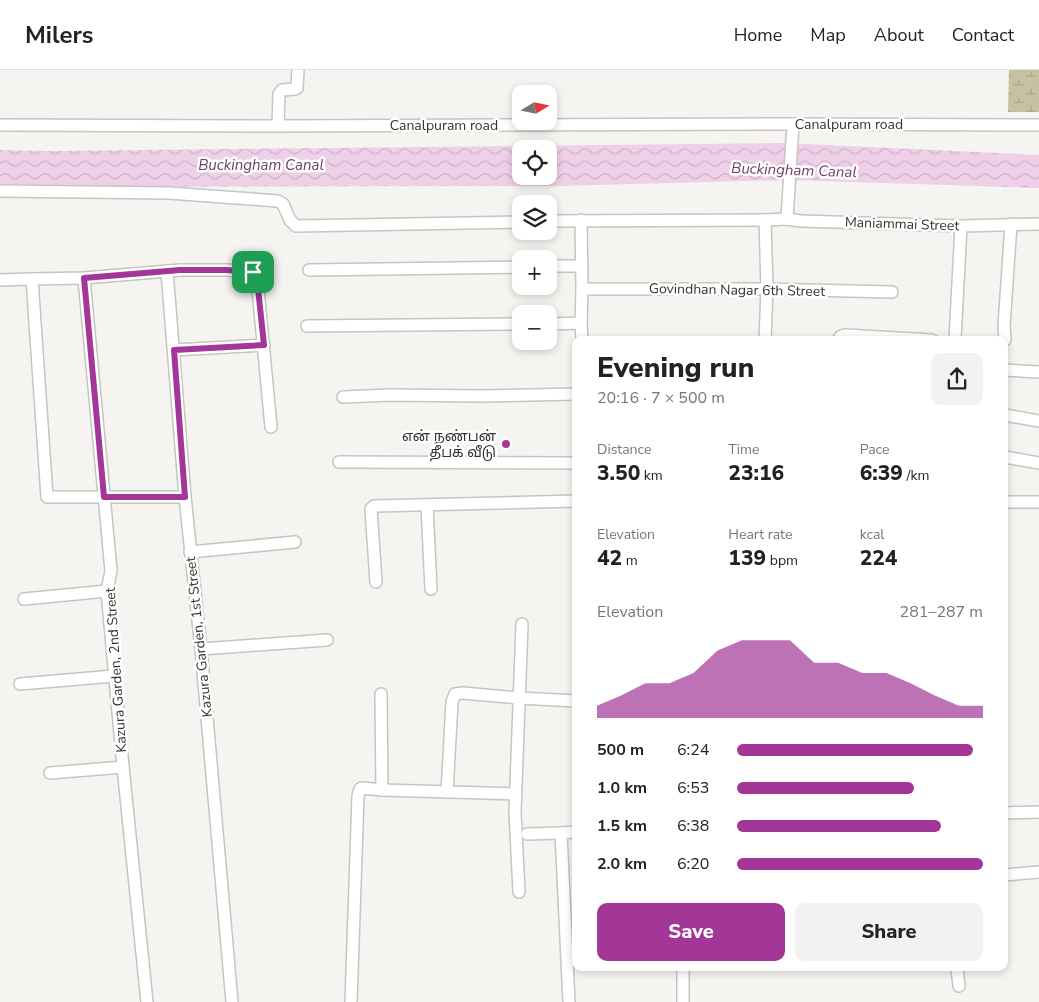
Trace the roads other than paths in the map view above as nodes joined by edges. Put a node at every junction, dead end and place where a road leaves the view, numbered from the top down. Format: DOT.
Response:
graph roads {
  1 [pos="298,70"];
  2 [pos="0,125"];
  3 [pos="1039,125"];
  4 [pos="278,126"];
  5 [pos="793,130"];
  6 [pos="0,191"];
  7 [pos="788,219"];
  8 [pos="581,220"];
  9 [pos="765,220"];
  10 [pos="557,221"];
  11 [pos="512,222"];
  12 [pos="1011,224"];
  13 [pos="1039,224"];
  14 [pos="961,226"];
  15 [pos="557,266"];
  16 [pos="582,266"];
  17 [pos="512,267"];
  18 [pos="309,270"];
  19 [pos="167,271"];
  20 [pos="84,278"];
  21 [pos="32,279"];
  22 [pos="0,280"];
  23 [pos="582,289"];
  24 [pos="766,289"];
  25 [pos="892,292"];
  26 [pos="581,323"];
  27 [pos="512,324"];
  28 [pos="557,324"];
  29 [pos="307,326"];
  30 [pos="582,336"];
  31 [pos="766,336"];
  32 [pos="841,336"];
  33 [pos="853,336"];
  34 [pos="955,336"];
  35 [pos="1005,336"];
  36 [pos="264,345"];
  37 [pos="174,350"];
  38 [pos="1008,370"];
  39 [pos="1039,372"];
  40 [pos="572,394"];
  41 [pos="343,397"];
  42 [pos="1008,416"];
  43 [pos="1039,421"];
  44 [pos="271,427"];
  45 [pos="1008,457"];
  46 [pos="339,462"];
  47 [pos="1039,462"];
  48 [pos="572,463"];
  49 [pos="104,497"];
  50 [pos="185,497"];
  51 [pos="572,501"];
  52 [pos="1008,502"];
  53 [pos="1039,502"];
  54 [pos="427,505"];
  55 [pos="295,542"];
  56 [pos="190,552"];
  57 [pos="376,582"];
  58 [pos="431,589"];
  59 [pos="107,590"];
  60 [pos="24,599"];
  61 [pos="522,624"];
  62 [pos="327,640"];
  63 [pos="201,649"];
  64 [pos="114,676"];
  65 [pos="20,684"];
  66 [pos="381,694"];
  67 [pos="519,698"];
  68 [pos="572,701"];
  69 [pos="123,767"];
  70 [pos="50,773"];
  71 [pos="382,790"];
  72 [pos="447,792"];
  73 [pos="515,794"];
  74 [pos="1039,812"];
  75 [pos="1008,813"];
  76 [pos="572,832"];
  77 [pos="561,833"];
  78 [pos="528,834"];
  79 [pos="1039,872"];
  80 [pos="1008,875"];
  81 [pos="518,892"];
  82 [pos="571,928"];
  83 [pos="683,971"];
  84 [pos="957,971"];
  85 [pos="959,986"];
  86 [pos="147,1002"];
  87 [pos="232,1002"];
  88 [pos="351,1002"];
  89 [pos="569,1002"];
  90 [pos="683,1002"];
  1 -- 4 [label="street"];
  2 -- 4 [label="street, Canalpuram road"];
  3 -- 5 [label="street, Canalpuram road"];
  4 -- 5 [label="street, Canalpuram road"];
  5 -- 7 [label="street"];
  6 -- 11 [label="street"];
  7 -- 9 [label="street, Maniammai Street"];
  7 -- 14 [label="street, Maniammai Street"];
  8 -- 9 [label="street"];
  8 -- 10 [label="street"];
  8 -- 16 [label="street"];
  9 -- 24 [label="street"];
  12 -- 13 [label="street, Maniammai Street"];
  12 -- 14 [label="street, Maniammai Street"];
  12 -- 35 [label="street"];
  14 -- 34 [label="street"];
  15 -- 16 [label="street"];
  16 -- 23 [label="street"];
  17 -- 18 [label="street"];
  19 -- 20 [label="street"];
  19 -- 36 [label="street"];
  19 -- 37 [label="street, Kazura Garden, 1st Street"];
  20 -- 21 [label="street"];
  20 -- 49 [label="street, Kazura Garden, 2nd Street"];
  21 -- 22 [label="street"];
  21 -- 49 [label="street"];
  23 -- 24 [label="street, Govindhan Nagar 6th Street"];
  23 -- 26 [label="street"];
  24 -- 25 [label="street, Govindhan Nagar 6th Street"];
  24 -- 31 [label="street"];
  26 -- 28 [label="street"];
  26 -- 30 [label="street"];
  27 -- 29 [label="street"];
  32 -- 33 [label="street"];
  36 -- 37 [label="street"];
  36 -- 44 [label="street"];
  37 -- 50 [label="street, Kazura Garden, 1st Street"];
  38 -- 39 [label="street"];
  40 -- 41 [label="street"];
  42 -- 43 [label="street"];
  45 -- 47 [label="street"];
  46 -- 48 [label="street"];
  49 -- 50 [label="street"];
  49 -- 59 [label="street, Kazura Garden, 2nd Street"];
  50 -- 56 [label="street, Kazura Garden, 1st Street"];
  51 -- 54 [label="street"];
  52 -- 53 [label="street"];
  54 -- 57 [label="street"];
  54 -- 58 [label="street"];
  55 -- 56 [label="street"];
  56 -- 63 [label="street, Kazura Garden, 1st Street"];
  59 -- 60 [label="street"];
  59 -- 64 [label="street, Kazura Garden, 2nd Street"];
  61 -- 67 [label="street"];
  62 -- 63 [label="street"];
  63 -- 87 [label="street, Kazura Garden, 1st Street"];
  64 -- 65 [label="street"];
  64 -- 69 [label="street, Kazura Garden, 2nd Street"];
  66 -- 71 [label="street"];
  67 -- 68 [label="street"];
  67 -- 72 [label="street"];
  67 -- 73 [label="street"];
  69 -- 70 [label="street"];
  69 -- 86 [label="street, Kazura Garden, 2nd Street"];
  71 -- 72 [label="street"];
  71 -- 88 [label="street"];
  72 -- 73 [label="street"];
  73 -- 81 [label="street"];
  74 -- 75 [label="street"];
  76 -- 77 [label="street"];
  77 -- 78 [label="street"];
  77 -- 82 [label="street"];
  79 -- 80 [label="street"];
  82 -- 89 [label="street"];
  83 -- 90 [label="street"];
  84 -- 85 [label="street"];
}
